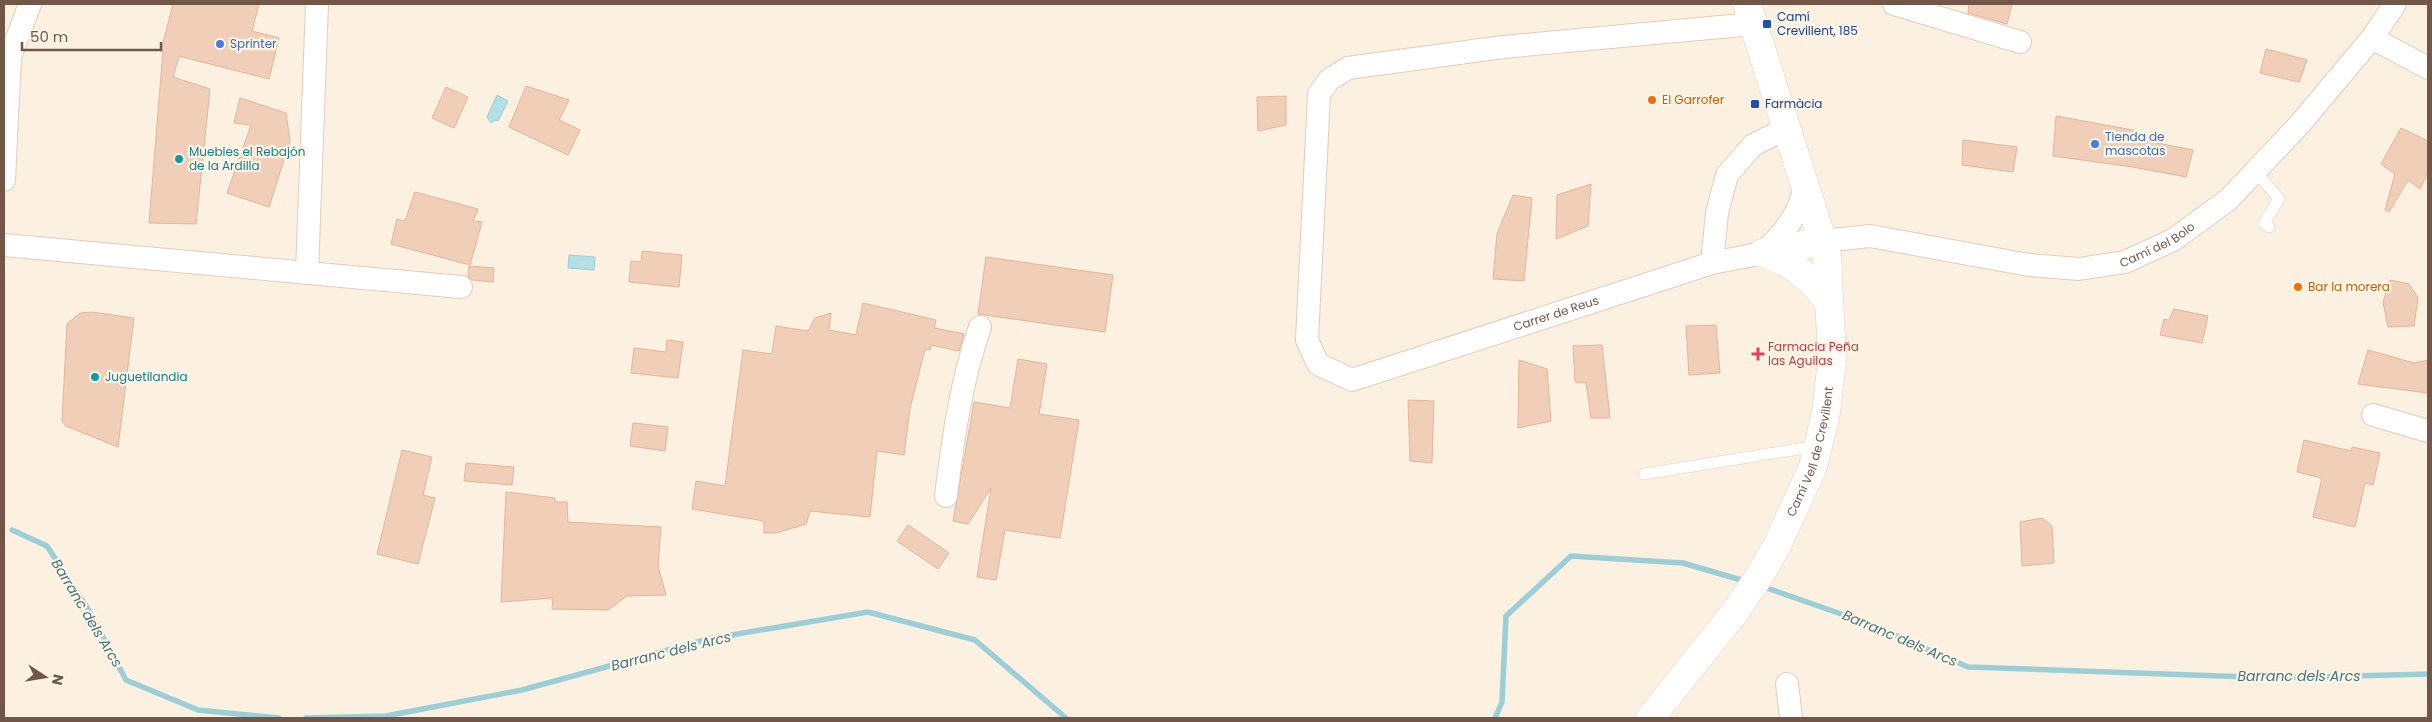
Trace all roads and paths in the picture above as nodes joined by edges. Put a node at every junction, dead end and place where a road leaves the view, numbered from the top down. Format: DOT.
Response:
graph roads {
  1 [pos="30,4"];
  2 [pos="317,4"];
  3 [pos="1894,4"];
  4 [pos="2395,4"];
  5 [pos="1750,14"];
  6 [pos="2372,38"];
  7 [pos="2020,42"];
  8 [pos="2428,68"];
  9 [pos="1786,129"];
  10 [pos="2255,172"];
  11 [pos="4,180"];
  12 [pos="1805,186"];
  13 [pos="2269,227"];
  14 [pos="1821,234"];
  15 [pos="4,245"];
  16 [pos="1763,253"];
  17 [pos="1712,263"];
  18 [pos="307,273"];
  19 [pos="461,287"];
  20 [pos="1828,300"];
  21 [pos="980,327"];
  22 [pos="2373,415"];
  23 [pos="2428,431"];
  24 [pos="1818,446"];
  25 [pos="1644,474"];
  26 [pos="946,496"];
  27 [pos="1787,684"];
  28 [pos="1650,718"];
  29 [pos="1791,718"];
  1 -- 11 [label="street"];
  2 -- 18 [label="street"];
  3 -- 7 [label="street"];
  4 -- 6 [label="street, Camí del Bolo"];
  5 -- 9 [label="street, Camí Vell de Crevillent"];
  5 -- 17 [label="street, Carrer de Reus"];
  6 -- 8 [label="street"];
  6 -- 10 [label="street, Camí del Bolo"];
  9 -- 12 [label="street, Camí Vell de Crevillent"];
  9 -- 17 [label="street"];
  10 -- 13 [label="lane"];
  10 -- 14 [label="street, Camí del Bolo"];
  12 -- 14 [label="street, Camí Vell de Crevillent"];
  12 -- 16 [label="street"];
  14 -- 16 [label="street"];
  14 -- 20 [label="street, Camí Vell de Crevillent"];
  15 -- 18 [label="street"];
  16 -- 17 [label="street, Carrer de Reus"];
  16 -- 20 [label="street"];
  18 -- 19 [label="street"];
  20 -- 24 [label="street, Camí Vell de Crevillent"];
  21 -- 26 [label="street"];
  22 -- 23 [label="street"];
  24 -- 25 [label="lane"];
  24 -- 28 [label="street, Camí Vell de Crevillent"];
  27 -- 29 [label="street"];
}
